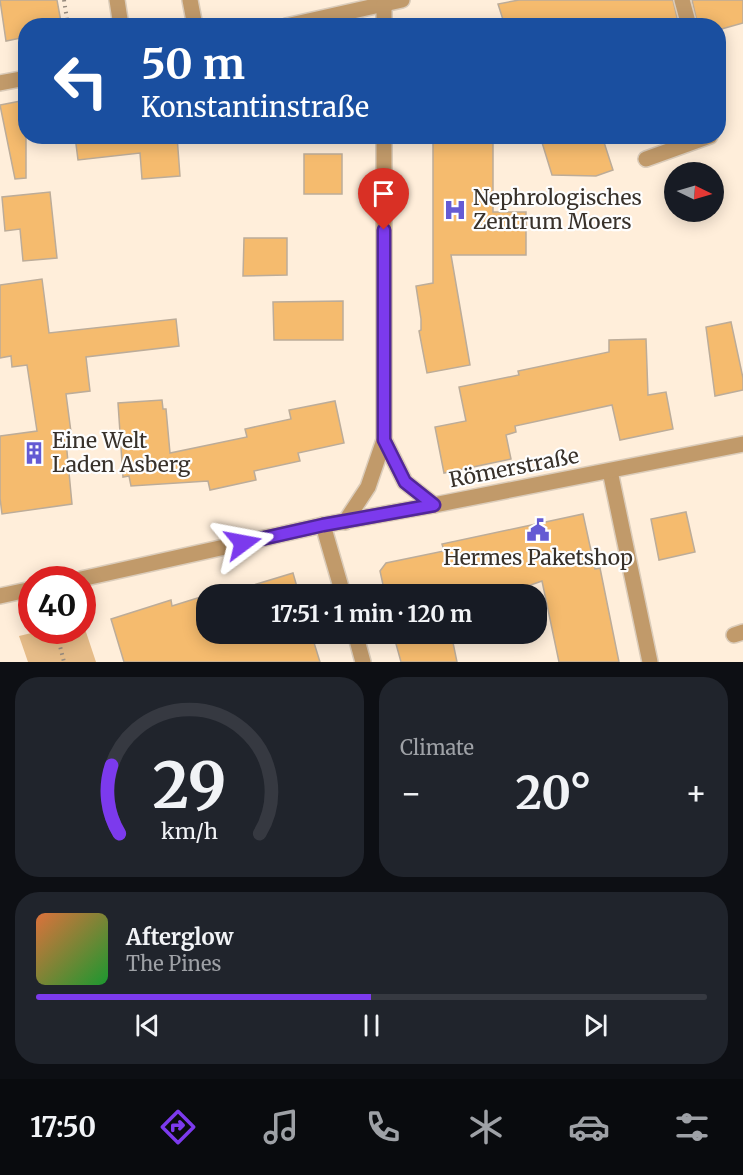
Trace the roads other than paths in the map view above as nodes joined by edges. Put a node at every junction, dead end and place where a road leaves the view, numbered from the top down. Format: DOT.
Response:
graph roads {
  1 [pos="117,0"];
  2 [pos="190,0"];
  3 [pos="402,0"];
  4 [pos="682,0"];
  5 [pos="384,4"];
  6 [pos="331,8"];
  7 [pos="120,18"];
  8 [pos="193,18"];
  9 [pos="306,18"];
  10 [pos="384,18"];
  11 [pos="687,18"];
  12 [pos="18,80"];
  13 [pos="0,83"];
  14 [pos="384,144"];
  15 [pos="688,144"];
  16 [pos="646,159"];
  17 [pos="384,440"];
  18 [pos="743,444"];
  19 [pos="610,471"];
  20 [pos="434,505"];
  21 [pos="345,522"];
  22 [pos="323,525"];
  23 [pos="96,576"];
  24 [pos="340,584"];
  25 [pos="18,592"];
  26 [pos="0,596"];
  27 [pos="358,644"];
  28 [pos="363,662"];
  29 [pos="650,662"];
  1 -- 7 [label="street"];
  2 -- 8 [label="street"];
  3 -- 5 [label="street"];
  4 -- 11 [label="street"];
  5 -- 6 [label="street"];
  5 -- 10 [label="street"];
  6 -- 9 [label="street"];
  12 -- 13 [label="street"];
  14 -- 17 [label="street"];
  15 -- 16 [label="street"];
  17 -- 20 [label="street"];
  17 -- 21 [label="street"];
  18 -- 19 [label="street, Römerstraße"];
  19 -- 20 [label="street, Römerstraße"];
  19 -- 29 [label="street"];
  20 -- 21 [label="street, Römerstraße"];
  21 -- 22 [label="street, Römerstraße"];
  22 -- 23 [label="street, Römerstraße"];
  22 -- 24 [label="street"];
  25 -- 26 [label="street"];
  27 -- 28 [label="street"];
}
